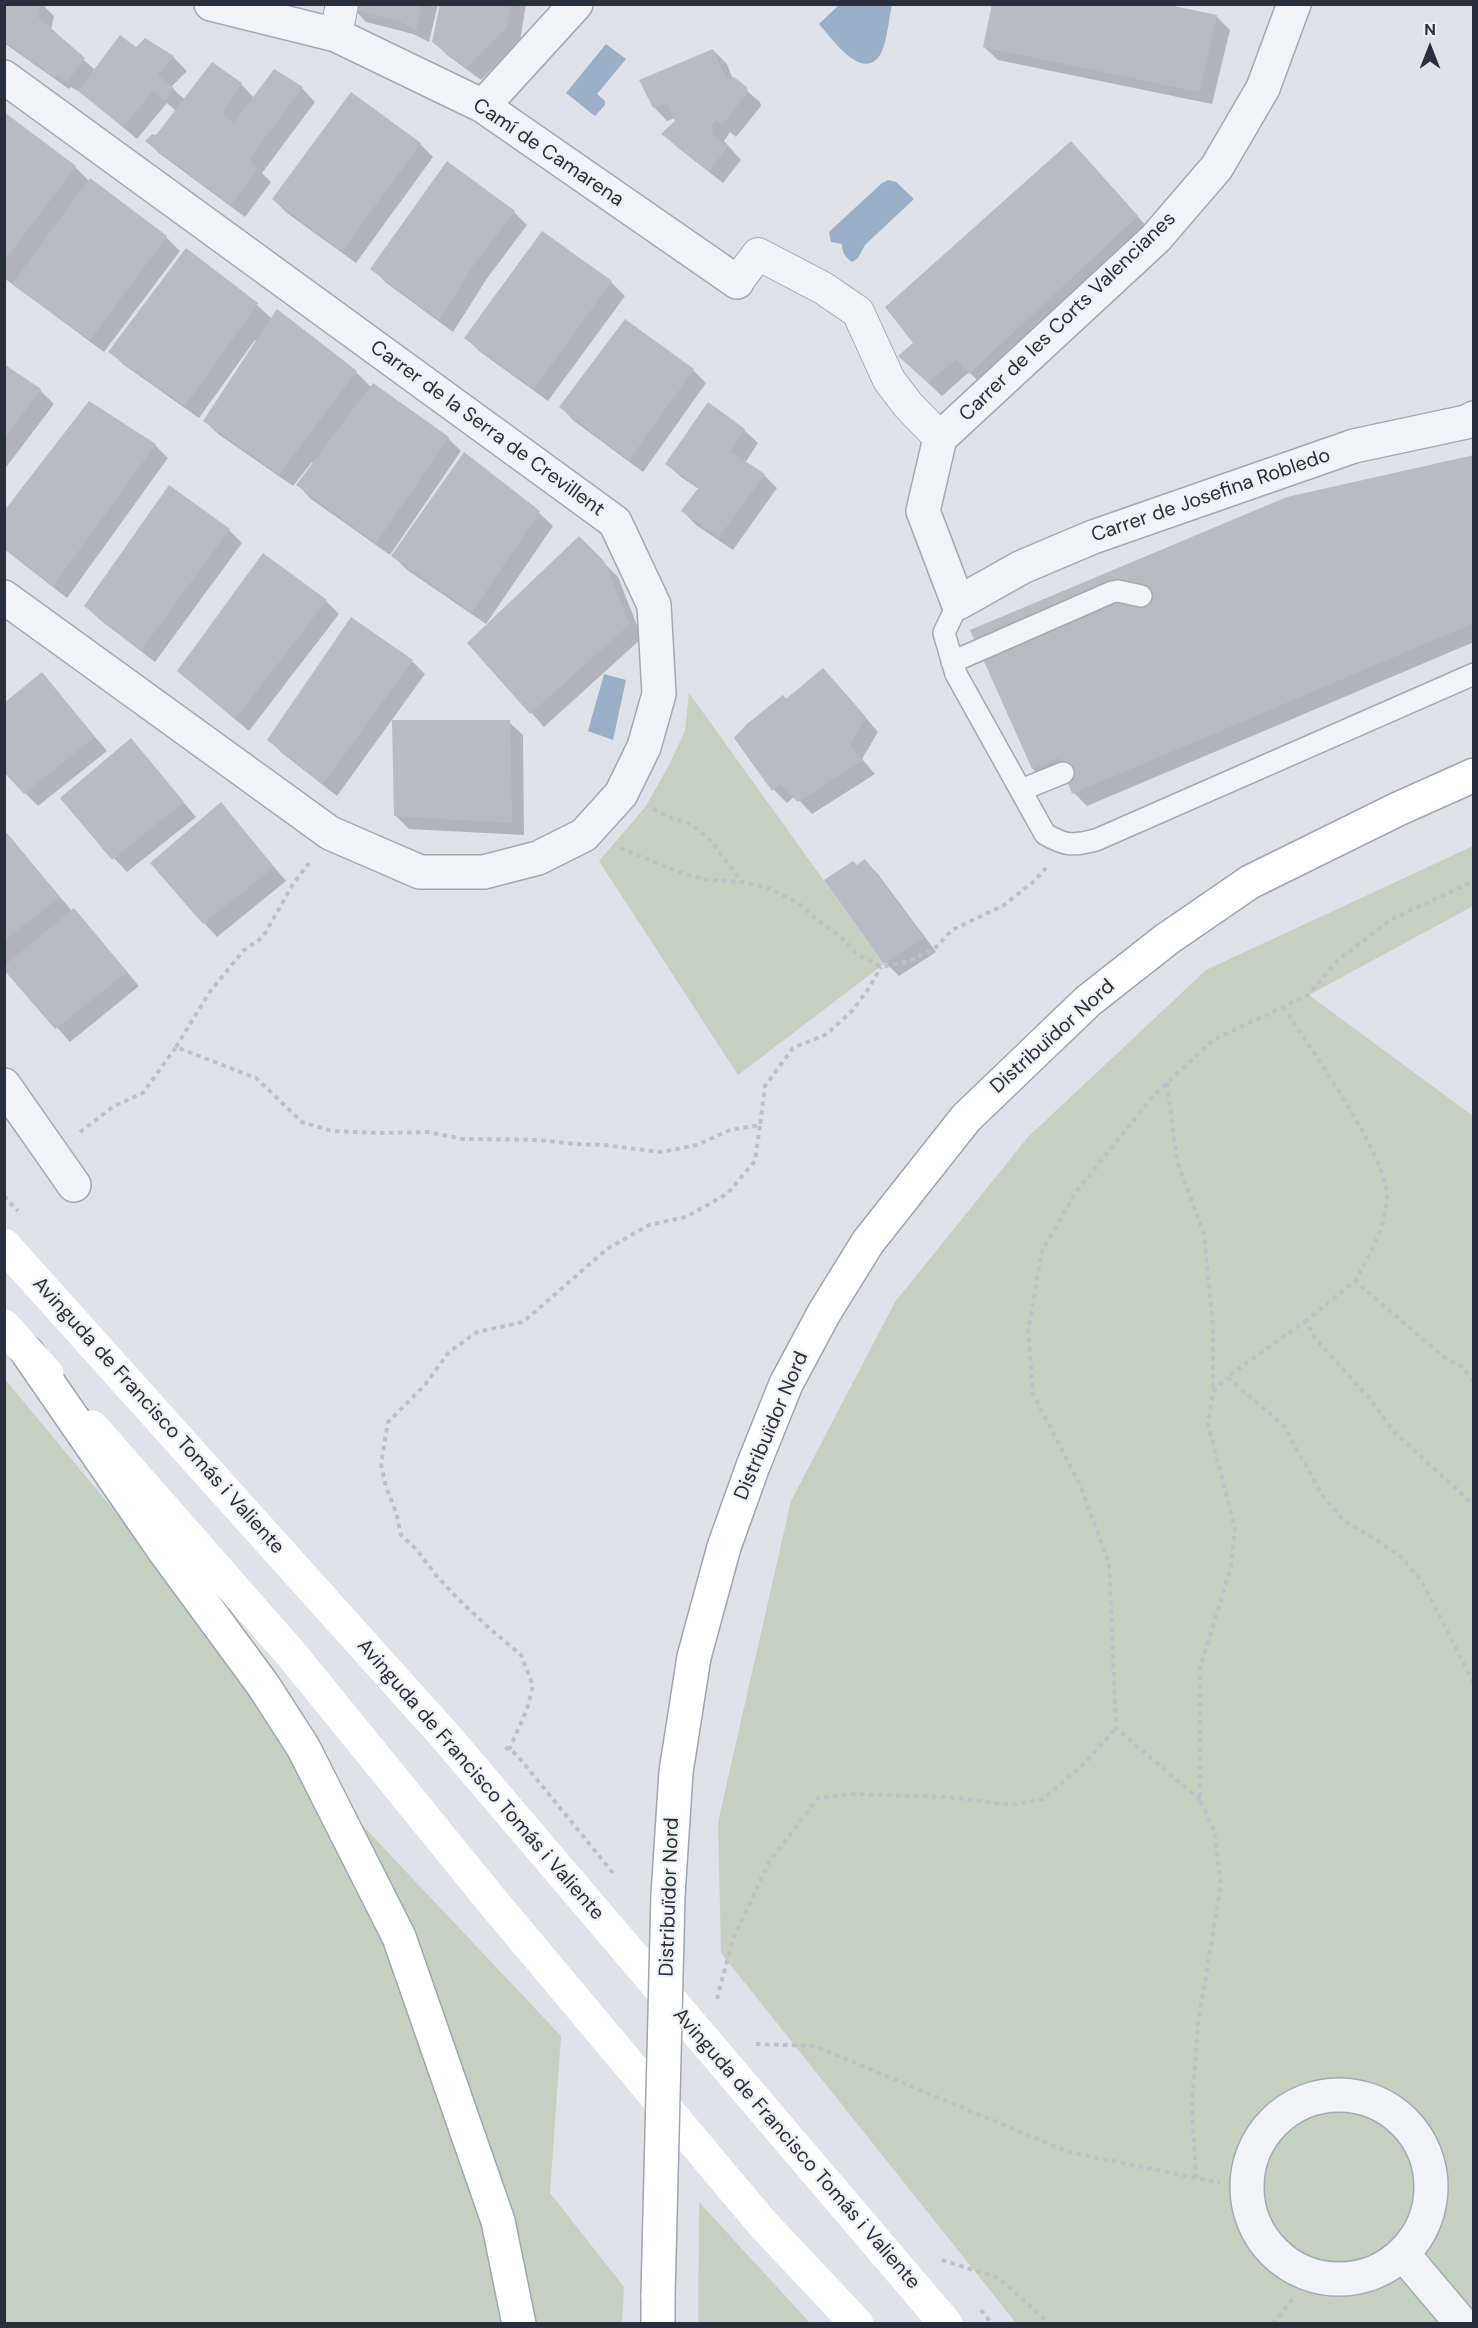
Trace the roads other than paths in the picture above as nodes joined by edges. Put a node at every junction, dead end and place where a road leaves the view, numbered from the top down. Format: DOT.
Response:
graph roads {
  1 [pos="211,4"];
  2 [pos="576,4"];
  3 [pos="1294,4"];
  4 [pos="339,20"];
  5 [pos="4,77"];
  6 [pos="483,106"];
  7 [pos="736,282"];
  8 [pos="1473,418"];
  9 [pos="940,438"];
  10 [pos="1141,596"];
  11 [pos="4,597"];
  12 [pos="958,603"];
  13 [pos="952,662"];
  14 [pos="1473,674"];
  15 [pos="1063,773"];
  16 [pos="1473,775"];
  17 [pos="1021,790"];
  18 [pos="4,1085"];
  19 [pos="74,1185"];
  20 [pos="4,1245"];
  21 [pos="4,1326"];
  22 [pos="27,1352"];
  23 [pos="1403,2254"];
  24 [pos="658,2309"];
  25 [pos="519,2324"];
  26 [pos="857,2324"];
  27 [pos="946,2324"];
  28 [pos="1462,2324"];
  1 -- 4 [label="street, Camí de Camarena"];
  2 -- 6 [label="street"];
  3 -- 9 [label="street, Carrer de les Corts Valencianes"];
  4 -- 6 [label="street, Camí de Camarena"];
  5 -- 11 [label="street, Carrer de la Serra de Crevillent"];
  6 -- 7 [label="street, Camí de Camarena"];
  7 -- 9 [label="street"];
  8 -- 12 [label="street, Carrer de Josefina Robledo"];
  9 -- 12 [label="street"];
  10 -- 13 [label="lane"];
  12 -- 13 [label="lane"];
  13 -- 17 [label="lane"];
  14 -- 17 [label="lane"];
  15 -- 17 [label="lane"];
  16 -- 24 [label="main road, Distribuïdor Nord, bridge"];
  18 -- 19 [label="street"];
  20 -- 27 [label="main road, Avinguda de Francisco Tomás i Valiente"];
  21 -- 22 [label="main road"];
  22 -- 25 [label="main road"];
  22 -- 26 [label="main road"];
  23 -- 23 [label="street"];
  23 -- 28 [label="street"];
}
